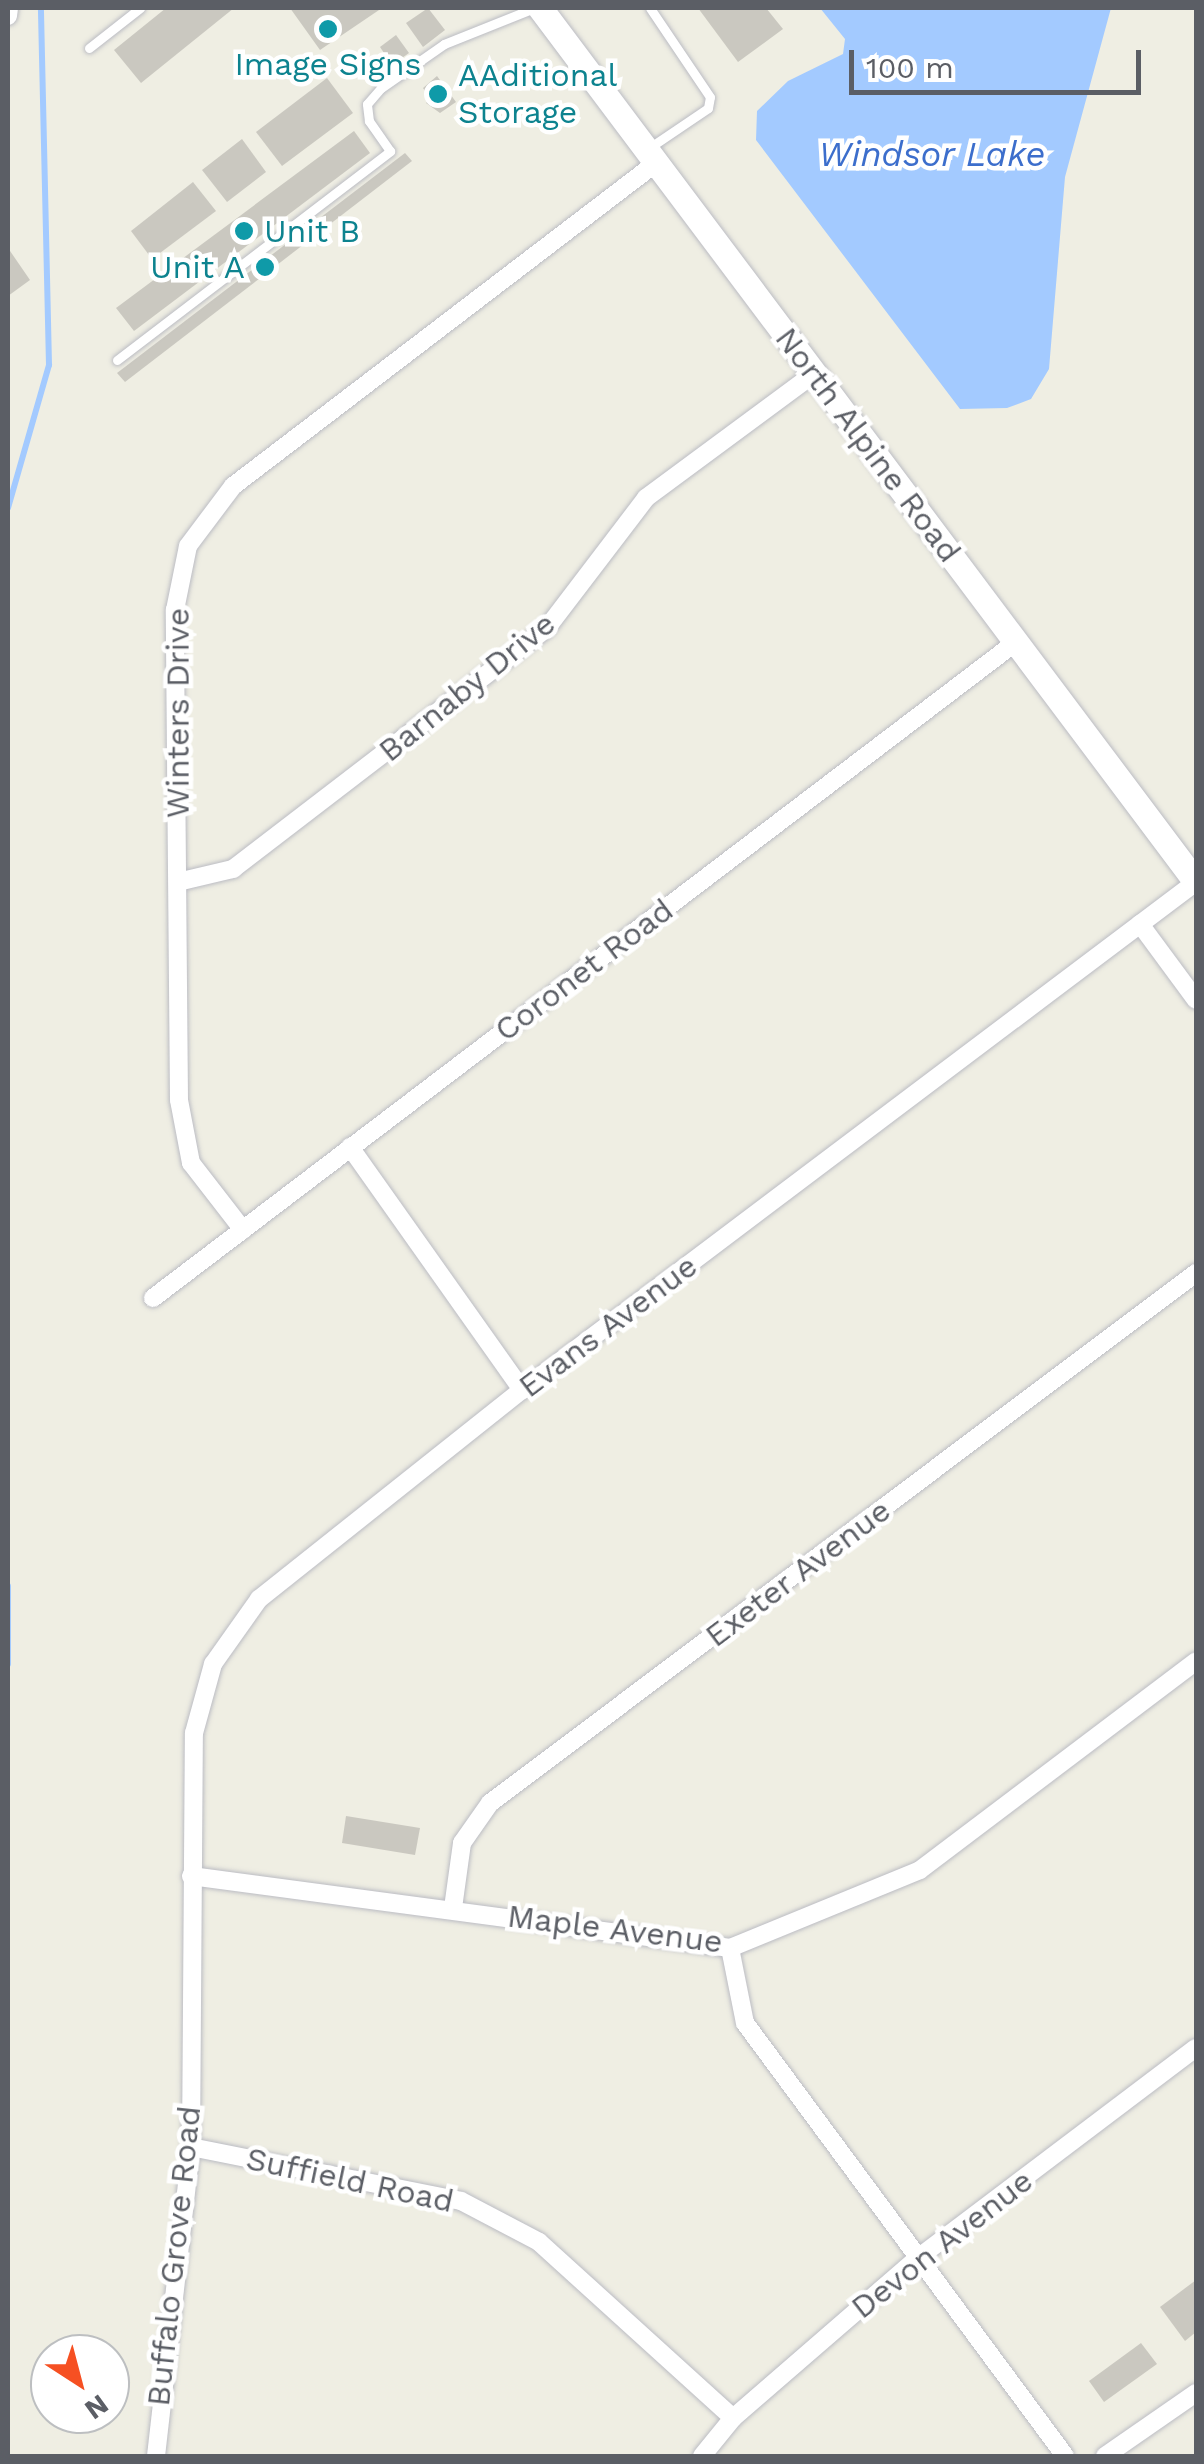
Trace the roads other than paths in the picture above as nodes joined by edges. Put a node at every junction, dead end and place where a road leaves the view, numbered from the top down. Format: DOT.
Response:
graph roads {
  1 [pos="10,8"];
  2 [pos="140,8"];
  3 [pos="537,8"];
  4 [pos="650,8"];
  5 [pos="8,16"];
  6 [pos="89,48"];
  7 [pos="651,156"];
  8 [pos="117,360"];
  9 [pos="814,373"];
  10 [pos="1016,642"];
  11 [pos="178,882"];
  12 [pos="1196,882"];
  13 [pos="1140,924"];
  14 [pos="1196,1000"];
  15 [pos="350,1148"];
  16 [pos="243,1230"];
  17 [pos="1196,1273"];
  18 [pos="152,1298"];
  19 [pos="522,1390"];
  20 [pos="1196,1661"];
  21 [pos="191,1876"];
  22 [pos="453,1908"];
  23 [pos="730,1948"];
  24 [pos="1196,2048"];
  25 [pos="191,2147"];
  26 [pos="918,2258"];
  27 [pos="1196,2393"];
  28 [pos="734,2418"];
  29 [pos="156,2456"];
  30 [pos="702,2456"];
  31 [pos="1066,2456"];
  32 [pos="1105,2456"];
  1 -- 5 [label="street"];
  2 -- 6 [label="lane"];
  3 -- 7 [label="main road, North Alpine Road"];
  3 -- 8 [label="lane"];
  4 -- 7 [label="lane"];
  7 -- 9 [label="main road, North Alpine Road"];
  7 -- 11 [label="street, Winters Drive"];
  9 -- 10 [label="main road, North Alpine Road"];
  9 -- 11 [label="street, Barnaby Drive"];
  10 -- 12 [label="main road, North Alpine Road"];
  10 -- 15 [label="street, Coronet Road"];
  11 -- 16 [label="street, Winters Drive"];
  12 -- 13 [label="street, Evans Avenue"];
  13 -- 14 [label="street"];
  13 -- 19 [label="street, Evans Avenue"];
  15 -- 16 [label="street, Coronet Road"];
  15 -- 19 [label="street"];
  16 -- 18 [label="street, Coronet Road"];
  17 -- 22 [label="street, Exeter Avenue"];
  19 -- 21 [label="street, Evans Avenue"];
  20 -- 23 [label="street, Maple Avenue"];
  21 -- 22 [label="street, Maple Avenue"];
  21 -- 25 [label="street, Buffalo Grove Road"];
  22 -- 23 [label="street, Maple Avenue"];
  23 -- 26 [label="street"];
  24 -- 26 [label="street, Devon Avenue"];
  25 -- 28 [label="street, Suffield Road"];
  25 -- 29 [label="street, Buffalo Grove Road"];
  26 -- 28 [label="street, Devon Avenue"];
  26 -- 31 [label="street"];
  27 -- 32 [label="street"];
  28 -- 30 [label="street, Devon Avenue"];
}
